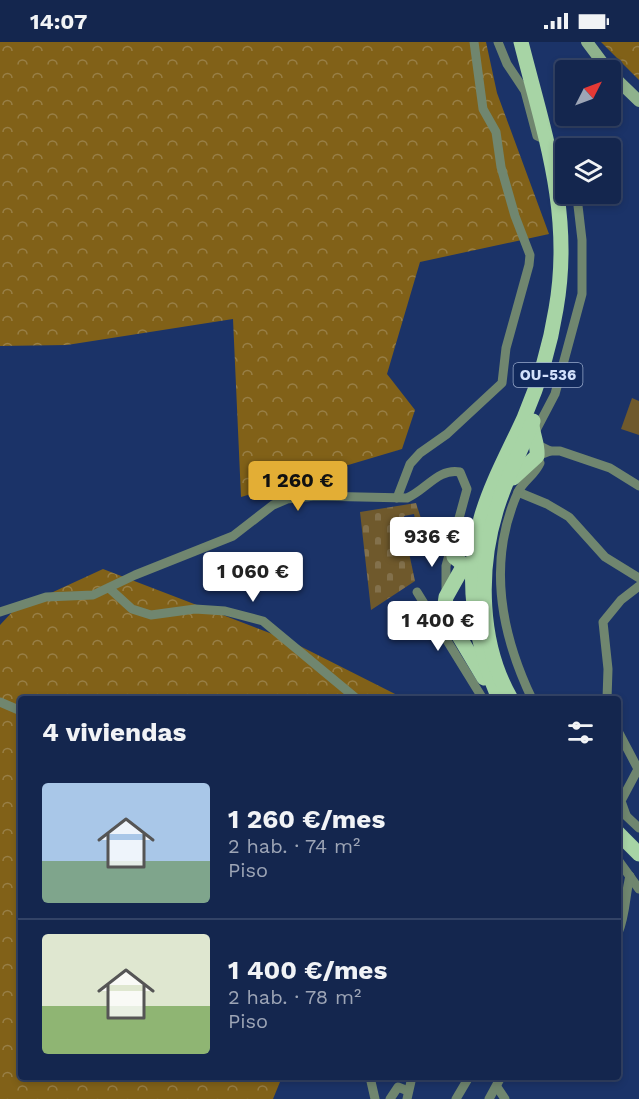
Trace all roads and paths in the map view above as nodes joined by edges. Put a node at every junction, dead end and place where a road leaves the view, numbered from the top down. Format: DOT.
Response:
graph roads {
  1 [pos="474,42"];
  2 [pos="498,42"];
  3 [pos="521,42"];
  4 [pos="530,42"];
  5 [pos="587,42"];
  6 [pos="600,60"];
  7 [pos="621,84"];
  8 [pos="529,85"];
  9 [pos="639,101"];
  10 [pos="578,204"];
  11 [pos="538,443"];
  12 [pos="521,451"];
  13 [pos="639,486"];
  14 [pos="518,492"];
  15 [pos="397,498"];
  16 [pos="496,498"];
  17 [pos="453,545"];
  18 [pos="472,565"];
  19 [pos="639,578"];
  20 [pos="639,586"];
  21 [pos="109,588"];
  22 [pos="417,592"];
  23 [pos="446,597"];
  24 [pos="0,612"];
  25 [pos="478,623"];
  26 [pos="446,629"];
  27 [pos="353,696"];
  28 [pos="481,696"];
  29 [pos="503,696"];
  30 [pos="504,696"];
  31 [pos="504,696"];
  32 [pos="531,696"];
  33 [pos="607,696"];
  34 [pos="0,702"];
  35 [pos="18,710"];
  36 [pos="621,737"];
  37 [pos="621,801"];
  38 [pos="621,801"];
  39 [pos="622,819"];
  40 [pos="639,828"];
  41 [pos="621,836"];
  42 [pos="639,844"];
  43 [pos="639,854"];
  44 [pos="621,864"];
  45 [pos="630,876"];
  46 [pos="639,889"];
  47 [pos="621,926"];
  48 [pos="371,1080"];
  49 [pos="411,1080"];
  50 [pos="467,1080"];
  51 [pos="500,1080"];
  52 [pos="497,1087"];
  53 [pos="407,1095"];
  54 [pos="375,1099"];
  55 [pos="390,1099"];
  56 [pos="456,1099"];
  57 [pos="489,1099"];
  58 [pos="506,1099"];
  1 -- 15 [label="street"];
  2 -- 8 [label="street"];
  3 -- 8 [label="main road, OU-536"];
  4 -- 8 [label="main road"];
  4 -- 11 [label="main road, OU-536"];
  5 -- 6 [label="street"];
  7 -- 9 [label="street"];
  8 -- 16 [label="main road, OU-536"];
  10 -- 11 [label="street"];
  11 -- 12 [label="main road, OU-536"];
  11 -- 12 [label="main road"];
  11 -- 13 [label="street"];
  11 -- 14 [label="street"];
  11 -- 16 [label="main road"];
  12 -- 16 [label="main road, OU-536"];
  14 -- 19 [label="street"];
  14 -- 32 [label="street"];
  15 -- 17 [label="street"];
  15 -- 21 [label="street"];
  16 -- 18 [label="main road"];
  16 -- 30 [label="main road, OU-536"];
  17 -- 18 [label="main road"];
  17 -- 23 [label="street"];
  18 -- 23 [label="main road"];
  18 -- 25 [label="main road"];
  20 -- 33 [label="street"];
  21 -- 24 [label="street"];
  21 -- 27 [label="street"];
  22 -- 26 [label="street"];
  23 -- 26 [label="main road"];
  25 -- 26 [label="main road"];
  25 -- 31 [label="main road"];
  26 -- 28 [label="street"];
  26 -- 29 [label="main road"];
  34 -- 35 [label="street"];
  36 -- 37 [label="street"];
  38 -- 39 [label="street"];
  39 -- 40 [label="street"];
  39 -- 42 [label="main road"];
  41 -- 43 [label="main road"];
  44 -- 45 [label="street"];
  45 -- 46 [label="street"];
  45 -- 47 [label="street"];
  48 -- 54 [label="street"];
  49 -- 53 [label="street"];
  50 -- 56 [label="street"];
  51 -- 52 [label="street"];
  52 -- 57 [label="street"];
  52 -- 58 [label="street"];
  53 -- 55 [label="street"];
}
